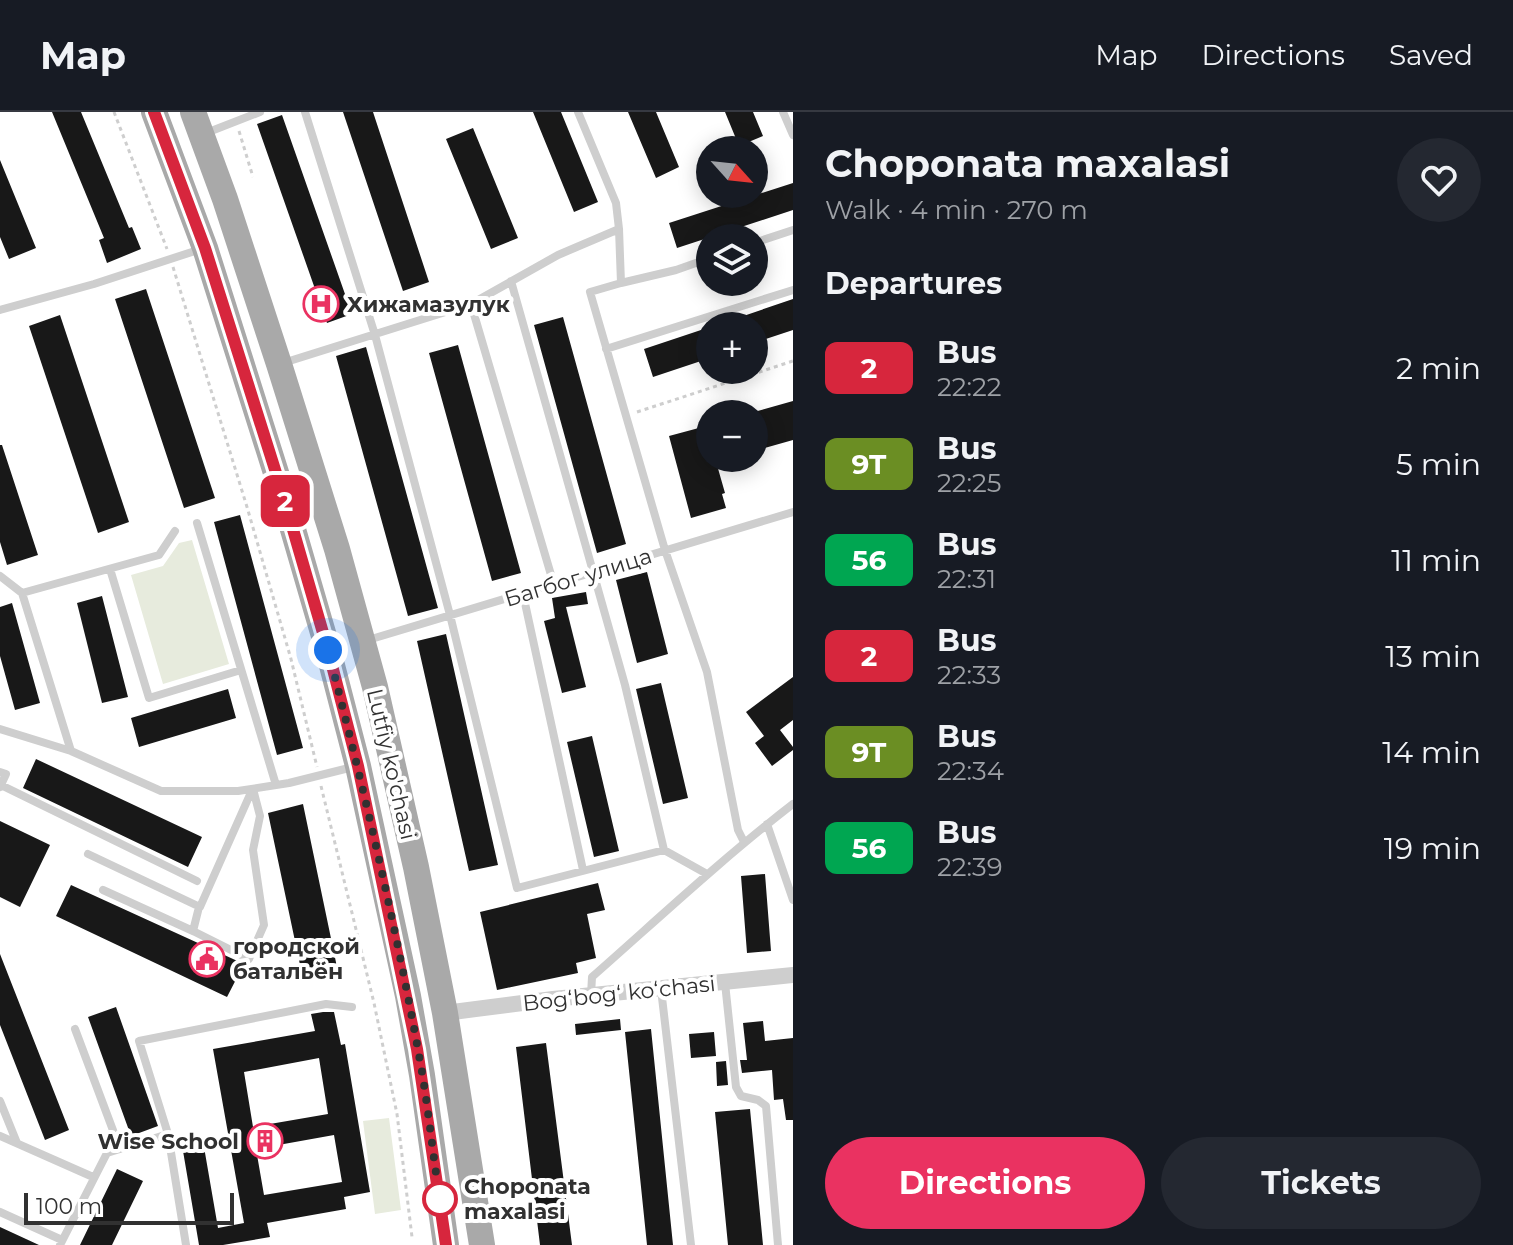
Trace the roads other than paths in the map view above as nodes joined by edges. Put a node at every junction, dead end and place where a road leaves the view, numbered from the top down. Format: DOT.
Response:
graph roads {
  1 [pos="154,112"];
  2 [pos="260,112"];
  3 [pos="305,112"];
  4 [pos="578,112"];
  5 [pos="783,112"];
  6 [pos="197,123"];
  7 [pos="793,135"];
  8 [pos="225,199"];
  9 [pos="192,210"];
  10 [pos="619,229"];
  11 [pos="793,230"];
  12 [pos="768,238"];
  13 [pos="205,248"];
  14 [pos="696,263"];
  15 [pos="511,281"];
  16 [pos="621,283"];
  17 [pos="793,290"];
  18 [pos="471,304"];
  19 [pos="0,310"];
  20 [pos="375,335"];
  21 [pos="606,349"];
  22 [pos="279,364"];
  23 [pos="793,512"];
  24 [pos="197,523"];
  25 [pos="175,531"];
  26 [pos="665,550"];
  27 [pos="110,569"];
  28 [pos="595,572"];
  29 [pos="0,576"];
  30 [pos="554,585"];
  31 [pos="22,593"];
  32 [pos="523,594"];
  33 [pos="450,615"];
  34 [pos="363,641"];
  35 [pos="241,670"];
  36 [pos="0,729"];
  37 [pos="71,751"];
  38 [pos="358,766"];
  39 [pos="0,772"];
  40 [pos="276,785"];
  41 [pos="0,786"];
  42 [pos="253,789"];
  43 [pos="793,804"];
  44 [pos="767,824"];
  45 [pos="744,842"];
  46 [pos="664,850"];
  47 [pos="88,854"];
  48 [pos="583,870"];
  49 [pos="707,874"];
  50 [pos="197,881"];
  51 [pos="103,890"];
  52 [pos="793,900"];
  53 [pos="198,911"];
  54 [pos="193,931"];
  55 [pos="793,975"];
  56 [pos="725,983"];
  57 [pos="661,989"];
  58 [pos="591,995"];
  59 [pos="352,1007"];
  60 [pos="445,1013"];
  61 [pos="75,1029"];
  62 [pos="455,1069"];
  63 [pos="422,1075"];
  64 [pos="0,1101"];
  65 [pos="168,1134"];
  66 [pos="0,1136"];
  67 [pos="17,1143"];
  68 [pos="120,1149"];
  69 [pos="93,1177"];
  70 [pos="0,1212"];
  71 [pos="61,1242"];
  72 [pos="186,1245"];
  73 [pos="446,1245"];
  74 [pos="482,1245"];
  75 [pos="691,1245"];
  76 [pos="778,1245"];
  1 -- 9 [label="main road, Lutfiy ko'chasi"];
  2 -- 6 [label="lane"];
  3 -- 20 [label="lane"];
  4 -- 10 [label="lane"];
  5 -- 7 [label="lane"];
  6 -- 8 [label="main road, Lutfiy ko'chasi"];
  8 -- 9 [label="main road"];
  8 -- 22 [label="main road, Lutfiy ko'chasi"];
  9 -- 13 [label="main road, Lutfiy ko'chasi"];
  10 -- 15 [label="lane"];
  10 -- 16 [label="lane"];
  11 -- 12 [label="lane"];
  13 -- 19 [label="lane"];
  13 -- 38 [label="main road, Lutfiy ko'chasi"];
  14 -- 16 [label="lane"];
  15 -- 18 [label="lane"];
  15 -- 28 [label="lane"];
  16 -- 21 [label="lane"];
  17 -- 21 [label="lane"];
  18 -- 20 [label="lane"];
  18 -- 30 [label="lane"];
  20 -- 22 [label="lane"];
  20 -- 33 [label="lane"];
  21 -- 26 [label="lane"];
  22 -- 34 [label="main road, Lutfiy ko'chasi"];
  23 -- 26 [label="lane, Багбог улица"];
  24 -- 35 [label="lane"];
  25 -- 27 [label="lane"];
  26 -- 28 [label="lane, Багбог улица"];
  26 -- 45 [label="lane"];
  27 -- 31 [label="lane"];
  27 -- 35 [label="lane"];
  28 -- 30 [label="lane, Багбог улица"];
  28 -- 46 [label="lane"];
  29 -- 31 [label="lane"];
  30 -- 32 [label="lane, Багбог улица"];
  31 -- 37 [label="lane"];
  32 -- 33 [label="lane, Багбог улица"];
  32 -- 48 [label="lane"];
  33 -- 34 [label="lane, Багбог улица"];
  33 -- 48 [label="lane"];
  34 -- 60 [label="main road, Lutfiy ko'chasi"];
  35 -- 40 [label="lane"];
  36 -- 37 [label="lane"];
  37 -- 42 [label="lane"];
  38 -- 40 [label="lane"];
  38 -- 63 [label="main road, Lutfiy ko'chasi"];
  39 -- 41 [label="lane"];
  40 -- 42 [label="lane"];
  41 -- 50 [label="lane"];
  42 -- 47 [label="lane"];
  42 -- 54 [label="lane"];
  43 -- 44 [label="lane"];
  44 -- 45 [label="lane"];
  44 -- 52 [label="lane"];
  45 -- 49 [label="lane"];
  46 -- 48 [label="lane"];
  46 -- 49 [label="lane"];
  49 -- 58 [label="lane"];
  51 -- 54 [label="lane"];
  53 -- 54 [label="lane"];
  55 -- 56 [label="street, Bogʻbogʻ koʻchasi"];
  56 -- 57 [label="street, Bogʻbogʻ koʻchasi"];
  56 -- 76 [label="lane"];
  57 -- 58 [label="street, Bogʻbogʻ koʻchasi"];
  57 -- 75 [label="lane"];
  58 -- 60 [label="street, Bogʻbogʻ koʻchasi"];
  59 -- 65 [label="lane"];
  60 -- 62 [label="main road, Lutfiy ko'chasi"];
  61 -- 68 [label="lane"];
  62 -- 63 [label="main road"];
  62 -- 74 [label="main road, Lutfiy ko'chasi"];
  63 -- 73 [label="main road, Lutfiy ko'chasi"];
  64 -- 67 [label="lane"];
  65 -- 68 [label="lane"];
  65 -- 72 [label="lane"];
  66 -- 67 [label="lane"];
  67 -- 69 [label="lane"];
  68 -- 69 [label="lane"];
  69 -- 71 [label="lane"];
  70 -- 71 [label="lane"];
}
